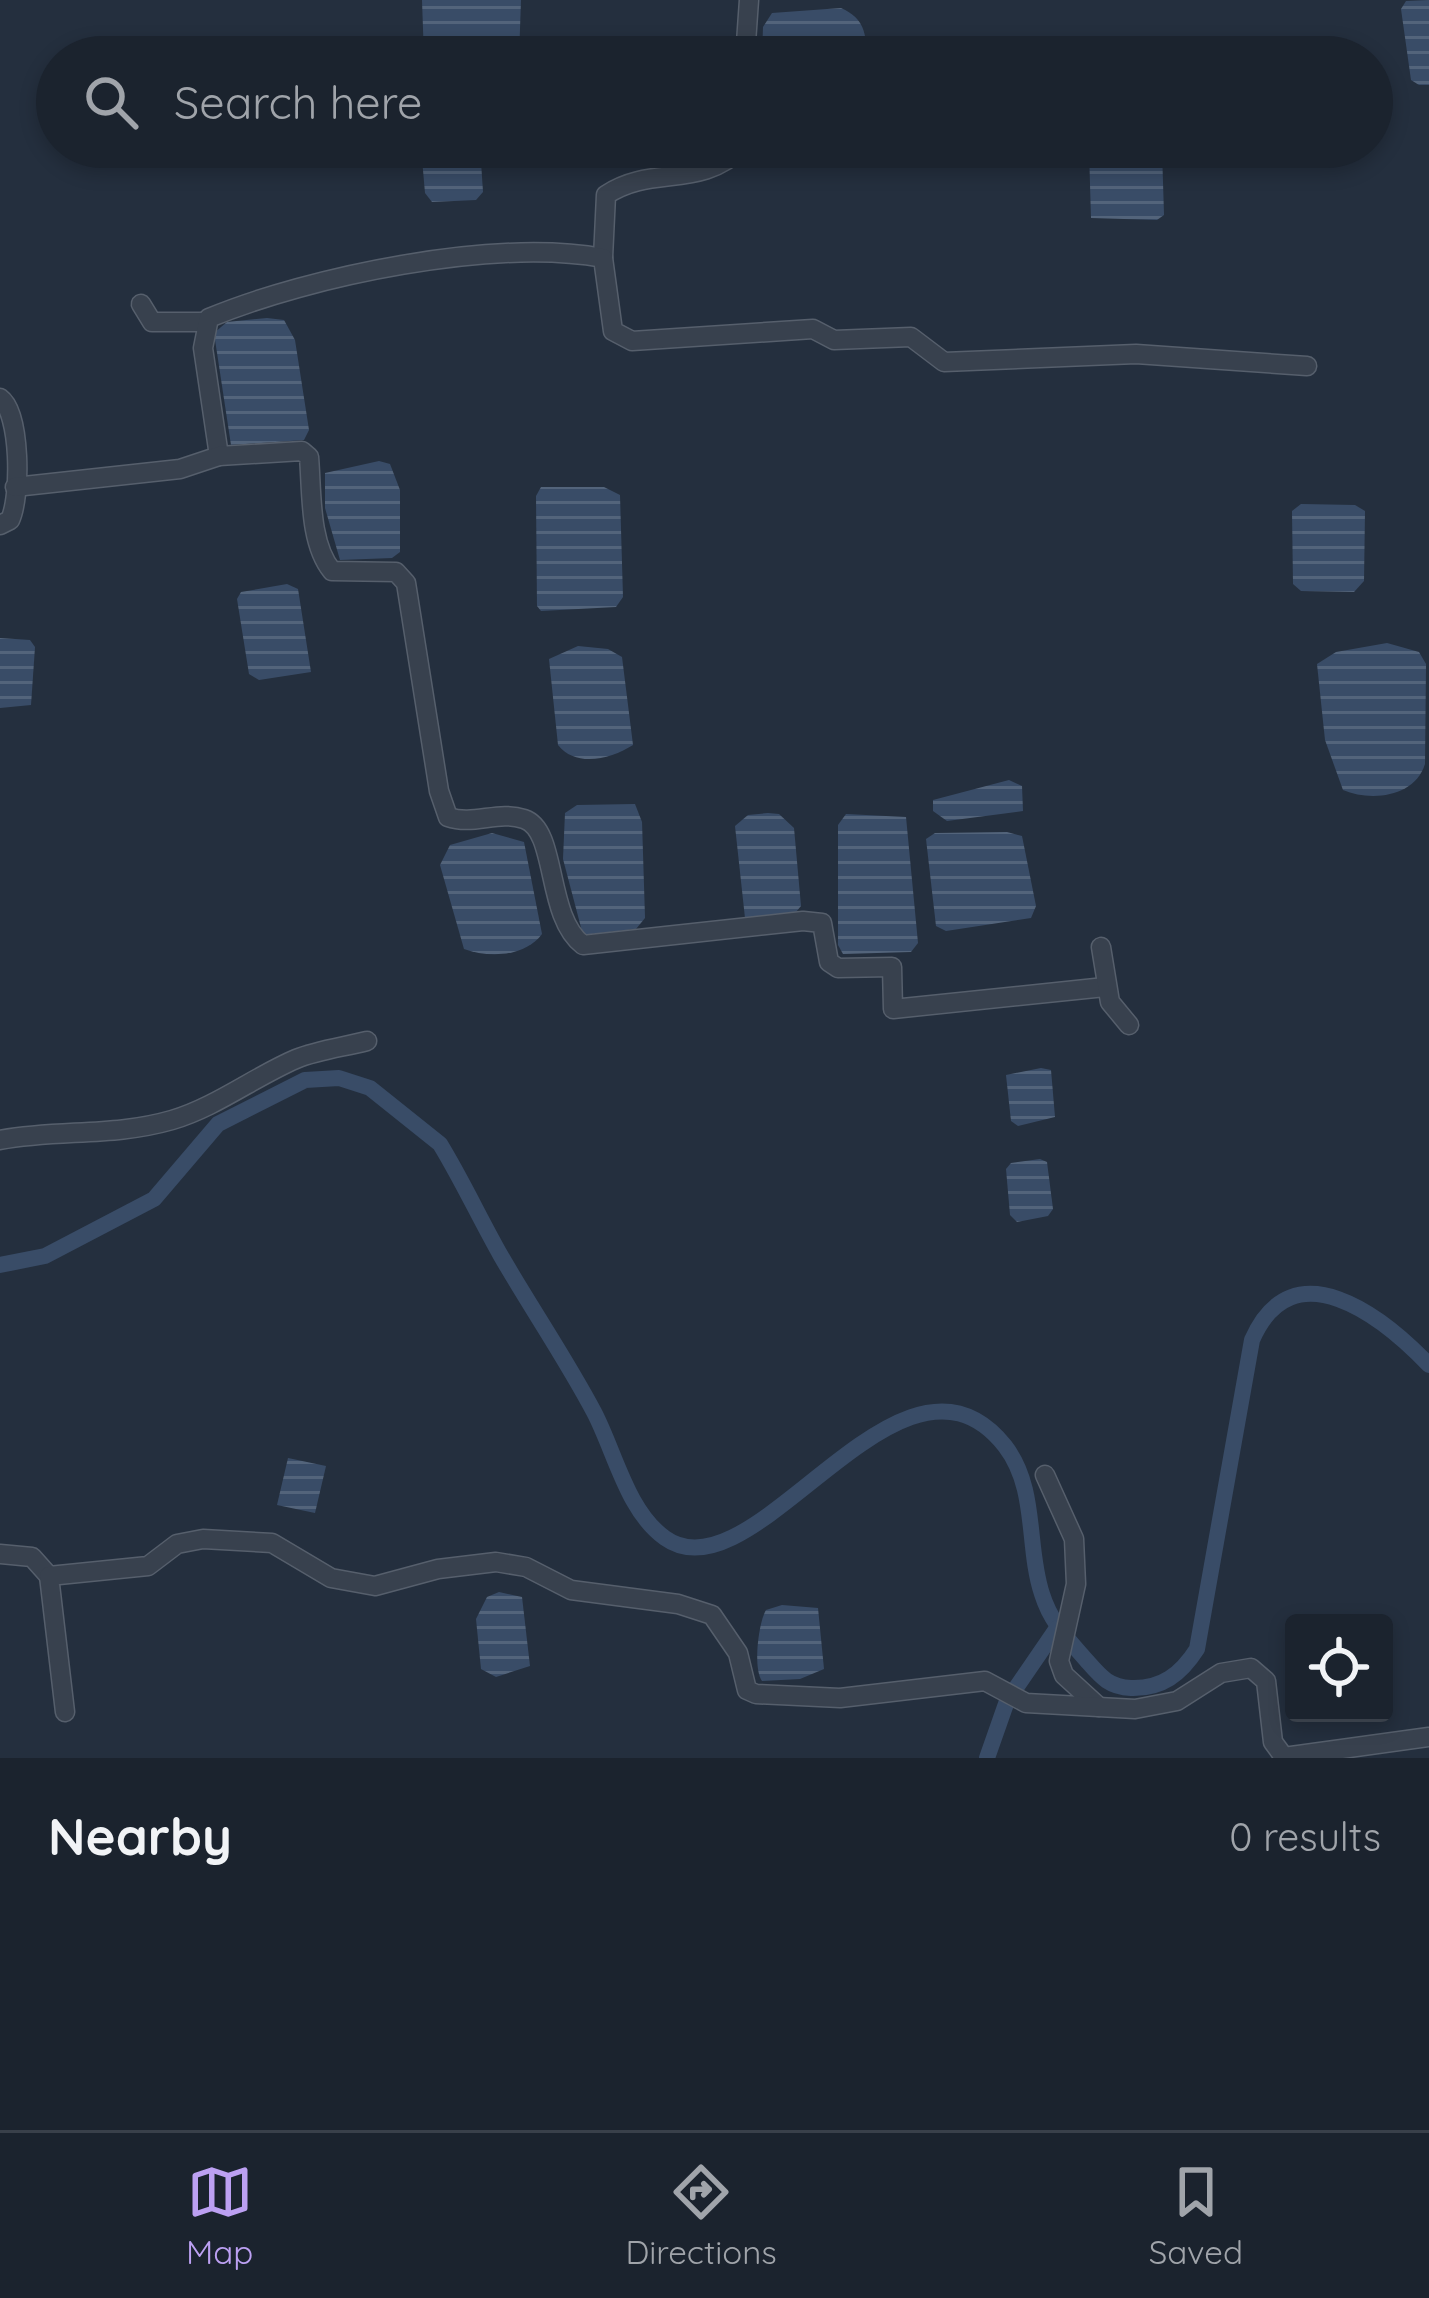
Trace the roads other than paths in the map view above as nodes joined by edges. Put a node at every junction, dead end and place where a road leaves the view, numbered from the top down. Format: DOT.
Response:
graph roads {
  1 [pos="749,0"];
  2 [pos="746,36"];
  3 [pos="712,168"];
  4 [pos="603,258"];
  5 [pos="142,304"];
  6 [pos="206,322"];
  7 [pos="1307,366"];
  8 [pos="0,398"];
  9 [pos="219,456"];
  10 [pos="15,487"];
  11 [pos="0,525"];
  12 [pos="1101,947"];
  13 [pos="1106,987"];
  14 [pos="1129,1025"];
  15 [pos="367,1041"];
  16 [pos="0,1140"];
  17 [pos="1045,1475"];
  18 [pos="0,1554"];
  19 [pos="49,1576"];
  20 [pos="1099,1707"];
  21 [pos="65,1712"];
  22 [pos="1429,1737"];
  1 -- 2 [label="street"];
  3 -- 4 [label="street"];
  4 -- 6 [label="street"];
  4 -- 7 [label="street"];
  5 -- 6 [label="street"];
  6 -- 9 [label="street"];
  8 -- 10 [label="street"];
  9 -- 10 [label="street"];
  9 -- 13 [label="street"];
  10 -- 11 [label="street"];
  12 -- 13 [label="street"];
  13 -- 14 [label="street"];
  15 -- 16 [label="street"];
  17 -- 20 [label="street"];
  18 -- 19 [label="street"];
  19 -- 20 [label="street"];
  19 -- 21 [label="street"];
  20 -- 22 [label="street"];
}
